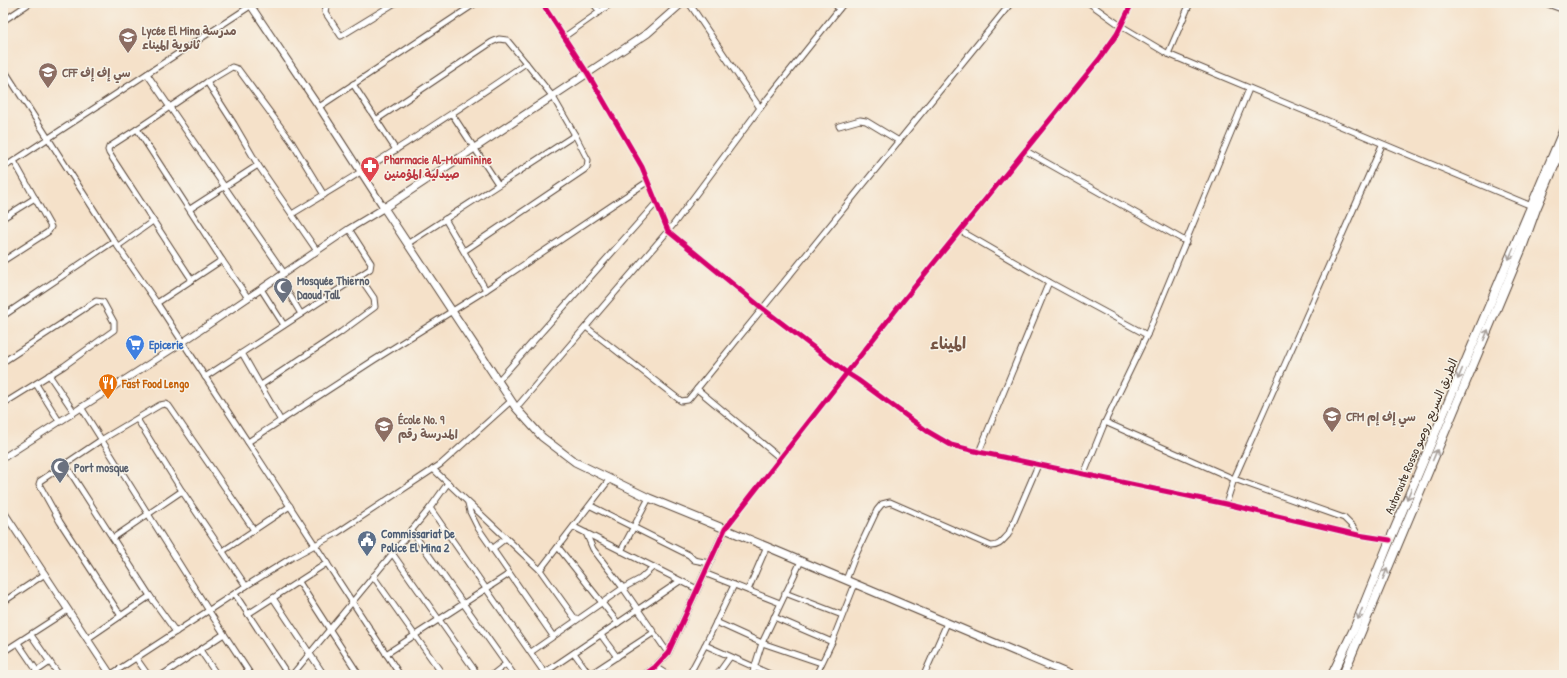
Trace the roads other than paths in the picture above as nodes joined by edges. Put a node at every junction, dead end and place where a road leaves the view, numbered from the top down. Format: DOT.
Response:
graph roads {
  1 [pos="30,3"];
  2 [pos="330,3"];
  3 [pos="395,3"];
  4 [pos="476,3"];
  5 [pos="542,3"];
  6 [pos="593,3"];
  7 [pos="612,3"];
  8 [pos="682,3"];
  9 [pos="689,3"];
  10 [pos="834,3"];
  11 [pos="844,3"];
  12 [pos="1012,3"];
  13 [pos="1089,3"];
  14 [pos="1132,3"];
  15 [pos="1190,3"];
  16 [pos="1548,3"];
  17 [pos="252,4"];
  18 [pos="840,9"];
  19 [pos="1564,10"];
  20 [pos="600,12"];
  21 [pos="3,21"];
  22 [pos="1121,26"];
  23 [pos="564,37"];
  24 [pos="1168,54"];
  25 [pos="526,62"];
  26 [pos="3,68"];
  27 [pos="147,74"];
  28 [pos="588,74"];
  29 [pos="207,82"];
  30 [pos="353,84"];
  31 [pos="1249,89"];
  32 [pos="553,97"];
  33 [pos="169,106"];
  34 [pos="319,106"];
  35 [pos="760,108"];
  36 [pos="452,114"];
  37 [pos="376,120"];
  38 [pos="839,126"];
  39 [pos="1564,128"];
  40 [pos="137,129"];
  41 [pos="575,135"];
  42 [pos="49,138"];
  43 [pos="899,141"];
  44 [pos="1564,144"];
  45 [pos="1382,145"];
  46 [pos="475,148"];
  47 [pos="396,150"];
  48 [pos="1026,151"];
  49 [pos="14,161"];
  50 [pos="258,165"];
  51 [pos="3,168"];
  52 [pos="361,173"];
  53 [pos="647,182"];
  54 [pos="498,184"];
  55 [pos="225,187"];
  56 [pos="324,195"];
  57 [pos="35,198"];
  58 [pos="656,203"];
  59 [pos="1534,207"];
  60 [pos="384,208"];
  61 [pos="190,209"];
  62 [pos="292,214"];
  63 [pos="3,218"];
  64 [pos="445,219"];
  65 [pos="153,221"];
  66 [pos="349,229"];
  67 [pos="668,231"];
  68 [pos="961,231"];
  69 [pos="114,241"];
  70 [pos="1187,242"];
  71 [pos="407,244"];
  72 [pos="118,246"];
  73 [pos="317,251"];
  74 [pos="464,251"];
  75 [pos="222,260"];
  76 [pos="3,261"];
  77 [pos="284,273"];
  78 [pos="359,276"];
  79 [pos="279,277"];
  80 [pos="192,280"];
  81 [pos="1049,282"];
  82 [pos="261,289"];
  83 [pos="486,290"];
  84 [pos="248,298"];
  85 [pos="157,303"];
  86 [pos="762,308"];
  87 [pos="452,312"];
  88 [pos="302,314"];
  89 [pos="3,316"];
  90 [pos="284,325"];
  91 [pos="586,327"];
  92 [pos="1147,334"];
  93 [pos="182,342"];
  94 [pos="242,353"];
  95 [pos="3,362"];
  96 [pos="847,374"];
  97 [pos="49,375"];
  98 [pos="205,377"];
  99 [pos="498,381"];
  100 [pos="36,384"];
  101 [pos="261,385"];
  102 [pos="697,389"];
  103 [pos="511,401"];
  104 [pos="3,404"];
  105 [pos="81,407"];
  106 [pos="516,408"];
  107 [pos="74,412"];
  108 [pos="136,419"];
  109 [pos="59,421"];
  110 [pos="282,421"];
  111 [pos="1105,422"];
  112 [pos="101,440"];
  113 [pos="248,442"];
  114 [pos="979,452"];
  115 [pos="3,458"];
  116 [pos="780,458"];
  117 [pos="65,464"];
  118 [pos="1038,464"];
  119 [pos="433,469"];
  120 [pos="1084,474"];
  121 [pos="1234,479"];
  122 [pos="609,480"];
  123 [pos="448,483"];
  124 [pos="182,491"];
  125 [pos="649,498"];
  126 [pos="468,502"];
  127 [pos="1226,504"];
  128 [pos="290,506"];
  129 [pos="591,506"];
  130 [pos="430,508"];
  131 [pos="3,510"];
  132 [pos="148,514"];
  133 [pos="574,527"];
  134 [pos="635,527"];
  135 [pos="725,529"];
  136 [pos="254,530"];
  137 [pos="411,530"];
  138 [pos="586,533"];
  139 [pos="1358,535"];
  140 [pos="113,538"];
  141 [pos="506,538"];
  142 [pos="1390,540"];
  143 [pos="316,545"];
  144 [pos="767,546"];
  145 [pos="558,547"];
  146 [pos="492,549"];
  147 [pos="223,551"];
  148 [pos="621,551"];
  149 [pos="392,553"];
  150 [pos="801,561"];
  151 [pos="327,563"];
  152 [pos="709,563"];
  153 [pos="653,567"];
  154 [pos="540,570"];
  155 [pos="704,573"];
  156 [pos="44,574"];
  157 [pos="509,574"];
  158 [pos="373,576"];
  159 [pos="680,580"];
  160 [pos="846,580"];
  161 [pos="299,582"];
  162 [pos="855,584"];
  163 [pos="734,585"];
  164 [pos="246,586"];
  165 [pos="623,588"];
  166 [pos="486,589"];
  167 [pos="697,589"];
  168 [pos="748,590"];
  169 [pos="785,593"];
  170 [pos="235,594"];
  171 [pos="150,596"];
  172 [pos="273,598"];
  173 [pos="352,601"];
  174 [pos="3,602"];
  175 [pos="602,603"];
  176 [pos="780,603"];
  177 [pos="463,604"];
  178 [pos="68,610"];
  179 [pos="209,610"];
  180 [pos="637,610"];
  181 [pos="248,614"];
  182 [pos="842,615"];
  183 [pos="122,616"];
  184 [pos="774,617"];
  185 [pos="439,620"];
  186 [pos="576,620"];
  187 [pos="716,622"];
  188 [pos="618,623"];
  189 [pos="947,623"];
  190 [pos="330,629"];
  191 [pos="176,632"];
  192 [pos="653,633"];
  193 [pos="31,634"];
  194 [pos="224,634"];
  195 [pos="601,634"];
  196 [pos="415,636"];
  197 [pos="553,636"];
  198 [pos="87,639"];
  199 [pos="832,642"];
  200 [pos="18,643"];
  201 [pos="762,643"];
  202 [pos="705,646"];
  203 [pos="200,650"];
  204 [pos="3,652"];
  205 [pos="530,652"];
  206 [pos="310,653"];
  207 [pos="574,653"];
  208 [pos="668,653"];
  209 [pos="386,654"];
  210 [pos="617,657"];
  211 [pos="730,657"];
  212 [pos="136,658"];
  213 [pos="50,662"];
  214 [pos="821,663"];
  215 [pos="506,664"];
  216 [pos="655,667"];
  217 [pos="754,667"];
  218 [pos="37,671"];
  219 [pos="544,674"];
  220 [pos="31,675"];
  221 [pos="59,675"];
  222 [pos="110,675"];
  223 [pos="148,675"];
  224 [pos="162,675"];
  225 [pos="218,675"];
  226 [pos="251,675"];
  227 [pos="288,675"];
  228 [pos="292,675"];
  229 [pos="324,675"];
  230 [pos="359,675"];
  231 [pos="400,675"];
  232 [pos="443,675"];
  233 [pos="478,675"];
  234 [pos="492,675"];
  235 [pos="514,675"];
  236 [pos="590,675"];
  237 [pos="644,675"];
  238 [pos="668,675"];
  239 [pos="689,675"];
  240 [pos="717,675"];
  241 [pos="752,675"];
  242 [pos="772,675"];
  243 [pos="816,675"];
  244 [pos="924,675"];
  245 [pos="1071,675"];
  246 [pos="1332,675"];
  247 [pos="1343,675"];
  1 -- 21 [label="street"];
  2 -- 3 [label="street"];
  4 -- 30 [label="street"];
  5 -- 23 [label="street"];
  6 -- 20 [label="street"];
  7 -- 20 [label="street"];
  8 -- 28 [label="main road"];
  9 -- 35 [label="street"];
  10 -- 18 [label="street"];
  11 -- 18 [label="street"];
  12 -- 43 [label="street"];
  13 -- 22 [label="street"];
  14 -- 22 [label="street"];
  15 -- 24 [label="street"];
  16 -- 19 [label="street"];
  17 -- 27 [label="street"];
  17 -- 34 [label="street"];
  18 -- 35 [label="street"];
  20 -- 23 [label="street"];
  22 -- 24 [label="street"];
  22 -- 48 [label="street"];
  23 -- 28 [label="street"];
  24 -- 31 [label="street"];
  25 -- 32 [label="street"];
  25 -- 36 [label="street"];
  25 -- 37 [label="street"];
  26 -- 42 [label="street"];
  27 -- 33 [label="street"];
  27 -- 42 [label="street"];
  28 -- 32 [label="main road"];
  28 -- 53 [label="street"];
  29 -- 33 [label="street"];
  29 -- 50 [label="street"];
  29 -- 56 [label="street"];
  30 -- 34 [label="street"];
  30 -- 37 [label="street"];
  31 -- 45 [label="street"];
  31 -- 70 [label="street"];
  32 -- 41 [label="street"];
  32 -- 46 [label="main road"];
  33 -- 40 [label="street"];
  33 -- 55 [label="street"];
  34 -- 52 [label="street"];
  35 -- 67 [label="street"];
  36 -- 46 [label="street"];
  36 -- 47 [label="street"];
  37 -- 47 [label="street"];
  38 -- 43 [label="street"];
  39 -- 59 [label="highway, Autoroute Rosso الطريق السريع روصو"];
  40 -- 61 [label="street"];
  40 -- 65 [label="street"];
  41 -- 54 [label="street"];
  41 -- 74 [label="street"];
  42 -- 49 [label="street"];
  42 -- 69 [label="street"];
  43 -- 86 [label="street"];
  44 -- 59 [label="highway, Autoroute Rosso الطريق السريع روصو"];
  45 -- 59 [label="street"];
  45 -- 121 [label="street"];
  46 -- 54 [label="street"];
  46 -- 60 [label="main road"];
  47 -- 52 [label="street"];
  48 -- 68 [label="street"];
  48 -- 70 [label="street"];
  49 -- 51 [label="street"];
  49 -- 57 [label="street"];
  50 -- 55 [label="street"];
  50 -- 62 [label="street"];
  52 -- 56 [label="street"];
  52 -- 60 [label="street"];
  53 -- 58 [label="street"];
  53 -- 83 [label="street"];
  54 -- 64 [label="street"];
  55 -- 61 [label="street"];
  55 -- 77 [label="street"];
  56 -- 62 [label="street"];
  57 -- 63 [label="street"];
  57 -- 76 [label="street"];
  58 -- 67 [label="street"];
  58 -- 99 [label="street"];
  59 -- 142 [label="highway, Autoroute Rosso الطريق السريع روصو, one-way"];
  247 -- 59 [label="highway, Autoroute Rosso الطريق السريع روصو, one-way"];
  60 -- 66 [label="street"];
  60 -- 71 [label="main road"];
  61 -- 75 [label="street"];
  62 -- 73 [label="street"];
  64 -- 71 [label="street"];
  64 -- 74 [label="street"];
  65 -- 72 [label="street"];
  65 -- 80 [label="street"];
  66 -- 73 [label="street"];
  66 -- 78 [label="street"];
  67 -- 86 [label="street"];
  67 -- 91 [label="street"];
  68 -- 81 [label="street"];
  68 -- 96 [label="street"];
  69 -- 72 [label="street"];
  69 -- 89 [label="street"];
  70 -- 92 [label="street"];
  71 -- 87 [label="main road"];
  72 -- 85 [label="street"];
  73 -- 77 [label="street"];
  74 -- 83 [label="street"];
  75 -- 80 [label="street"];
  75 -- 84 [label="street"];
  77 -- 79 [label="street"];
  78 -- 88 [label="street"];
  78 -- 101 [label="street"];
  79 -- 82 [label="street"];
  79 -- 88 [label="street"];
  80 -- 85 [label="street"];
  81 -- 92 [label="street"];
  81 -- 114 [label="street"];
  82 -- 84 [label="street"];
  82 -- 90 [label="street"];
  83 -- 87 [label="street"];
  84 -- 93 [label="street"];
  85 -- 93 [label="street"];
  86 -- 96 [label="street"];
  86 -- 102 [label="street"];
  87 -- 99 [label="main road"];
  87 -- 110 [label="street"];
  88 -- 90 [label="street"];
  90 -- 94 [label="street"];
  91 -- 102 [label="street"];
  91 -- 106 [label="street"];
  92 -- 111 [label="street"];
  93 -- 98 [label="street"];
  93 -- 105 [label="street"];
  94 -- 98 [label="street"];
  94 -- 101 [label="street"];
  95 -- 97 [label="street"];
  96 -- 114 [label="street"];
  96 -- 116 [label="street"];
  97 -- 100 [label="street"];
  97 -- 107 [label="street"];
  98 -- 113 [label="street"];
  99 -- 103 [label="main road"];
  100 -- 104 [label="street"];
  100 -- 109 [label="street"];
  101 -- 110 [label="street"];
  102 -- 116 [label="street"];
  103 -- 106 [label="main road"];
  103 -- 119 [label="street"];
  105 -- 107 [label="street"];
  105 -- 112 [label="street"];
  106 -- 122 [label="main road"];
  107 -- 109 [label="street"];
  108 -- 112 [label="street"];
  108 -- 124 [label="street"];
  108 -- 136 [label="street"];
  109 -- 115 [label="street"];
  110 -- 113 [label="street"];
  111 -- 120 [label="street"];
  111 -- 121 [label="street"];
  112 -- 117 [label="street"];
  112 -- 132 [label="street"];
  113 -- 128 [label="street"];
  114 -- 118 [label="street"];
  116 -- 135 [label="street"];
  117 -- 140 [label="street"];
  117 -- 183 [label="street"];
  118 -- 120 [label="street"];
  118 -- 160 [label="street"];
  119 -- 123 [label="street"];
  119 -- 143 [label="street"];
  120 -- 127 [label="street"];
  121 -- 127 [label="street"];
  121 -- 139 [label="street"];
  122 -- 125 [label="main road"];
  122 -- 129 [label="street"];
  123 -- 126 [label="street"];
  123 -- 130 [label="street"];
  124 -- 132 [label="street"];
  124 -- 147 [label="street"];
  125 -- 134 [label="street"];
  125 -- 135 [label="main road"];
  126 -- 141 [label="street"];
  126 -- 146 [label="street"];
  127 -- 139 [label="street"];
  128 -- 136 [label="street"];
  128 -- 143 [label="street"];
  129 -- 133 [label="street"];
  129 -- 134 [label="street"];
  130 -- 137 [label="street"];
  130 -- 166 [label="street"];
  131 -- 156 [label="street"];
  132 -- 140 [label="street"];
  132 -- 179 [label="street"];
  133 -- 138 [label="street"];
  133 -- 145 [label="street"];
  134 -- 148 [label="street"];
  134 -- 152 [label="street"];
  135 -- 144 [label="main road"];
  135 -- 152 [label="street"];
  136 -- 147 [label="street"];
  137 -- 149 [label="street"];
  137 -- 177 [label="street"];
  138 -- 148 [label="street"];
  138 -- 165 [label="street"];
  139 -- 142 [label="street"];
  140 -- 171 [label="street"];
  141 -- 146 [label="street"];
  141 -- 154 [label="street"];
  142 -- 246 [label="highway, Autoroute Rosso الطريق السريع روصو, one-way"];
  143 -- 151 [label="street"];
  143 -- 164 [label="street"];
  144 -- 150 [label="main road"];
  144 -- 168 [label="street"];
  145 -- 154 [label="street"];
  145 -- 175 [label="street"];
  146 -- 157 [label="street"];
  147 -- 164 [label="street"];
  148 -- 153 [label="street"];
  149 -- 158 [label="street"];
  149 -- 185 [label="street"];
  150 -- 160 [label="main road"];
  150 -- 169 [label="street"];
  151 -- 161 [label="street"];
  151 -- 173 [label="street"];
  152 -- 155 [label="street"];
  153 -- 159 [label="street"];
  153 -- 165 [label="street"];
  154 -- 186 [label="street"];
  155 -- 163 [label="street"];
  155 -- 167 [label="street"];
  156 -- 174 [label="street"];
  156 -- 178 [label="street"];
  157 -- 166 [label="street"];
  157 -- 197 [label="street"];
  158 -- 173 [label="street"];
  158 -- 196 [label="street"];
  159 -- 167 [label="street"];
  159 -- 180 [label="street"];
  160 -- 162 [label="main road"];
  161 -- 172 [label="street"];
  161 -- 190 [label="street"];
  162 -- 182 [label="street"];
  162 -- 189 [label="main road"];
  163 -- 168 [label="street"];
  163 -- 187 [label="street"];
  164 -- 170 [label="street"];
  165 -- 175 [label="street"];
  165 -- 180 [label="street"];
  166 -- 177 [label="street"];
  166 -- 205 [label="street"];
  167 -- 208 [label="street"];
  168 -- 176 [label="street"];
  169 -- 176 [label="street"];
  169 -- 182 [label="street"];
  170 -- 179 [label="street"];
  170 -- 181 [label="street"];
  171 -- 183 [label="street"];
  171 -- 191 [label="street"];
  172 -- 181 [label="street"];
  172 -- 206 [label="street"];
  173 -- 190 [label="street"];
  173 -- 209 [label="street"];
  175 -- 186 [label="street"];
  175 -- 188 [label="street"];
  176 -- 184 [label="street"];
  177 -- 185 [label="street"];
  177 -- 215 [label="street"];
  178 -- 193 [label="street"];
  178 -- 198 [label="street"];
  179 -- 191 [label="street"];
  179 -- 194 [label="street"];
  180 -- 188 [label="street"];
  180 -- 192 [label="street"];
  181 -- 227 [label="street"];
  182 -- 199 [label="street"];
  183 -- 198 [label="street"];
  184 -- 199 [label="street"];
  184 -- 201 [label="street"];
  185 -- 196 [label="street"];
  185 -- 233 [label="street"];
  186 -- 197 [label="street"];
  187 -- 201 [label="street"];
  187 -- 202 [label="street"];
  188 -- 195 [label="street"];
  189 -- 244 [label="street"];
  189 -- 245 [label="main road"];
  190 -- 206 [label="street"];
  190 -- 230 [label="street"];
  191 -- 212 [label="street"];
  192 -- 208 [label="street"];
  192 -- 210 [label="street"];
  193 -- 200 [label="street"];
  193 -- 213 [label="street"];
  194 -- 203 [label="street"];
  194 -- 226 [label="street"];
  195 -- 207 [label="street"];
  195 -- 210 [label="street"];
  196 -- 209 [label="street"];
  196 -- 232 [label="street"];
  197 -- 205 [label="street"];
  198 -- 222 [label="street"];
  199 -- 214 [label="street"];
  200 -- 204 [label="street"];
  200 -- 218 [label="street"];
  201 -- 214 [label="street"];
  201 -- 217 [label="street"];
  202 -- 211 [label="street"];
  202 -- 239 [label="street"];
  203 -- 224 [label="street"];
  203 -- 225 [label="street"];
  205 -- 219 [label="street"];
  206 -- 228 [label="street"];
  206 -- 229 [label="street"];
  207 -- 219 [label="street"];
  207 -- 236 [label="street"];
  208 -- 216 [label="street"];
  209 -- 231 [label="street"];
  210 -- 236 [label="street"];
  211 -- 217 [label="street"];
  211 -- 240 [label="street"];
  212 -- 222 [label="street"];
  212 -- 223 [label="street"];
  213 -- 218 [label="street"];
  213 -- 221 [label="street"];
  214 -- 243 [label="street"];
  215 -- 234 [label="street"];
  215 -- 235 [label="street"];
  216 -- 237 [label="street"];
  216 -- 238 [label="street"];
  217 -- 241 [label="street"];
  217 -- 242 [label="street"];
  218 -- 220 [label="street"];
}
